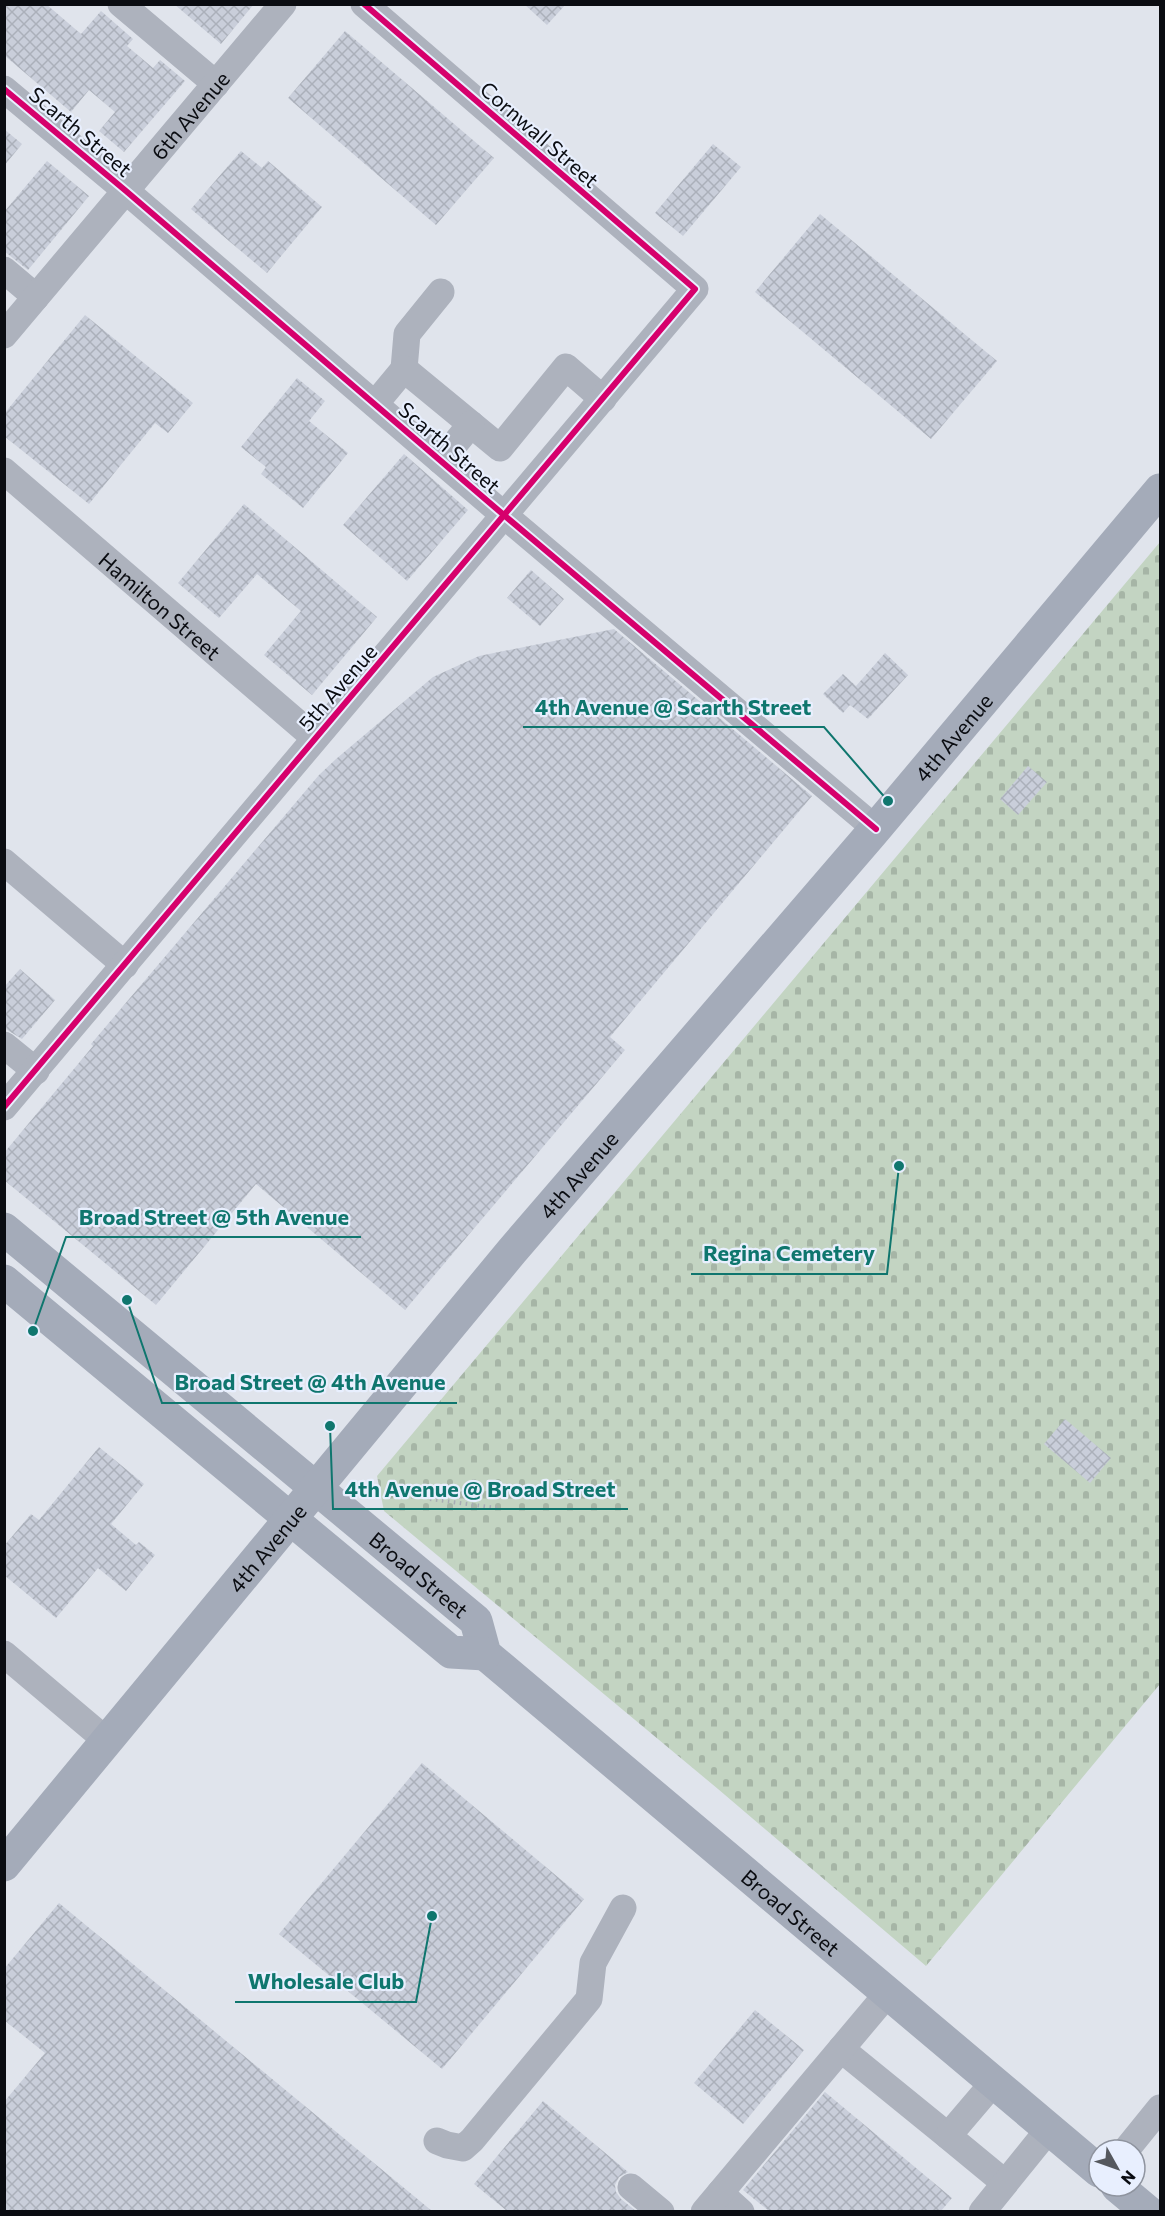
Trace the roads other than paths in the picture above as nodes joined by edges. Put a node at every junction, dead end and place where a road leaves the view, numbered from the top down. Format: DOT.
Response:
graph roads {
  1 [pos="121,4"];
  2 [pos="283,4"];
  3 [pos="364,4"];
  4 [pos="216,84"];
  5 [pos="4,89"];
  6 [pos="126,190"];
  7 [pos="4,270"];
  8 [pos="695,289"];
  9 [pos="441,292"];
  10 [pos="36,297"];
  11 [pos="4,335"];
  12 [pos="404,369"];
  13 [pos="603,399"];
  14 [pos="375,404"];
  15 [pos="471,424"];
  16 [pos="441,461"];
  17 [pos="4,471"];
  18 [pos="1161,490"];
  19 [pos="505,516"];
  20 [pos="315,738"];
  21 [pos="876,829"];
  22 [pos="4,862"];
  23 [pos="125,965"];
  24 [pos="4,1045"];
  25 [pos="36,1071"];
  26 [pos="4,1107"];
  27 [pos="4,1229"];
  28 [pos="4,1281"];
  29 [pos="316,1487"];
  30 [pos="290,1518"];
  31 [pos="4,1654"];
  32 [pos="485,1654"];
  33 [pos="107,1741"];
  34 [pos="9,1852"];
  35 [pos="623,1908"];
  36 [pos="888,1993"];
  37 [pos="841,2049"];
  38 [pos="994,2082"];
  39 [pos="1161,2108"];
  40 [pos="1049,2128"];
  41 [pos="948,2136"];
  42 [pos="1136,2138"];
  43 [pos="437,2141"];
  44 [pos="1087,2161"];
  45 [pos="1005,2183"];
  46 [pos="631,2187"];
  47 [pos="1132,2198"];
  48 [pos="712,2202"];
  49 [pos="661,2211"];
  50 [pos="741,2211"];
  51 [pos="982,2211"];
  52 [pos="1148,2211"];
  1 -- 4 [label="street"];
  2 -- 4 [label="street, 6th Avenue"];
  3 -- 8 [label="street, Cornwall Street"];
  4 -- 6 [label="street, 6th Avenue"];
  5 -- 6 [label="street, Scarth Street"];
  6 -- 10 [label="street, 6th Avenue"];
  6 -- 14 [label="street, Scarth Street"];
  7 -- 10 [label="street"];
  8 -- 13 [label="street, 5th Avenue"];
  9 -- 12 [label="street"];
  10 -- 11 [label="street, 6th Avenue"];
  12 -- 14 [label="street"];
  12 -- 15 [label="street"];
  13 -- 15 [label="street"];
  13 -- 19 [label="street, 5th Avenue"];
  14 -- 16 [label="street, Scarth Street"];
  15 -- 16 [label="street"];
  16 -- 19 [label="street, Scarth Street"];
  17 -- 20 [label="street, Hamilton Street"];
  18 -- 21 [label="main road, 4th Avenue"];
  19 -- 20 [label="street, 5th Avenue"];
  19 -- 21 [label="street, Scarth Street"];
  20 -- 23 [label="street, 5th Avenue"];
  21 -- 29 [label="main road, 4th Avenue"];
  22 -- 23 [label="street"];
  23 -- 25 [label="street, 5th Avenue"];
  24 -- 25 [label="street"];
  25 -- 26 [label="street, 5th Avenue"];
  27 -- 29 [label="main road, Broad Street"];
  28 -- 30 [label="main road, Broad Street"];
  29 -- 30 [label="main road, 4th Avenue"];
  29 -- 32 [label="main road, Broad Street"];
  30 -- 32 [label="main road, Broad Street"];
  30 -- 33 [label="main road, 4th Avenue"];
  31 -- 33 [label="street"];
  32 -- 36 [label="main road, Broad Street"];
  33 -- 34 [label="main road, 4th Avenue"];
  35 -- 43 [label="street"];
  36 -- 37 [label="street"];
  36 -- 38 [label="main road, Broad Street"];
  37 -- 41 [label="street"];
  37 -- 48 [label="street"];
  38 -- 40 [label="main road, Broad Street"];
  38 -- 41 [label="street"];
  39 -- 42 [label="street"];
  40 -- 44 [label="main road, Broad Street"];
  40 -- 45 [label="street"];
  41 -- 45 [label="street"];
  45 -- 51 [label="street"];
  46 -- 49 [label="street"];
  47 -- 52 [label="main road"];
  48 -- 50 [label="street"];
}
